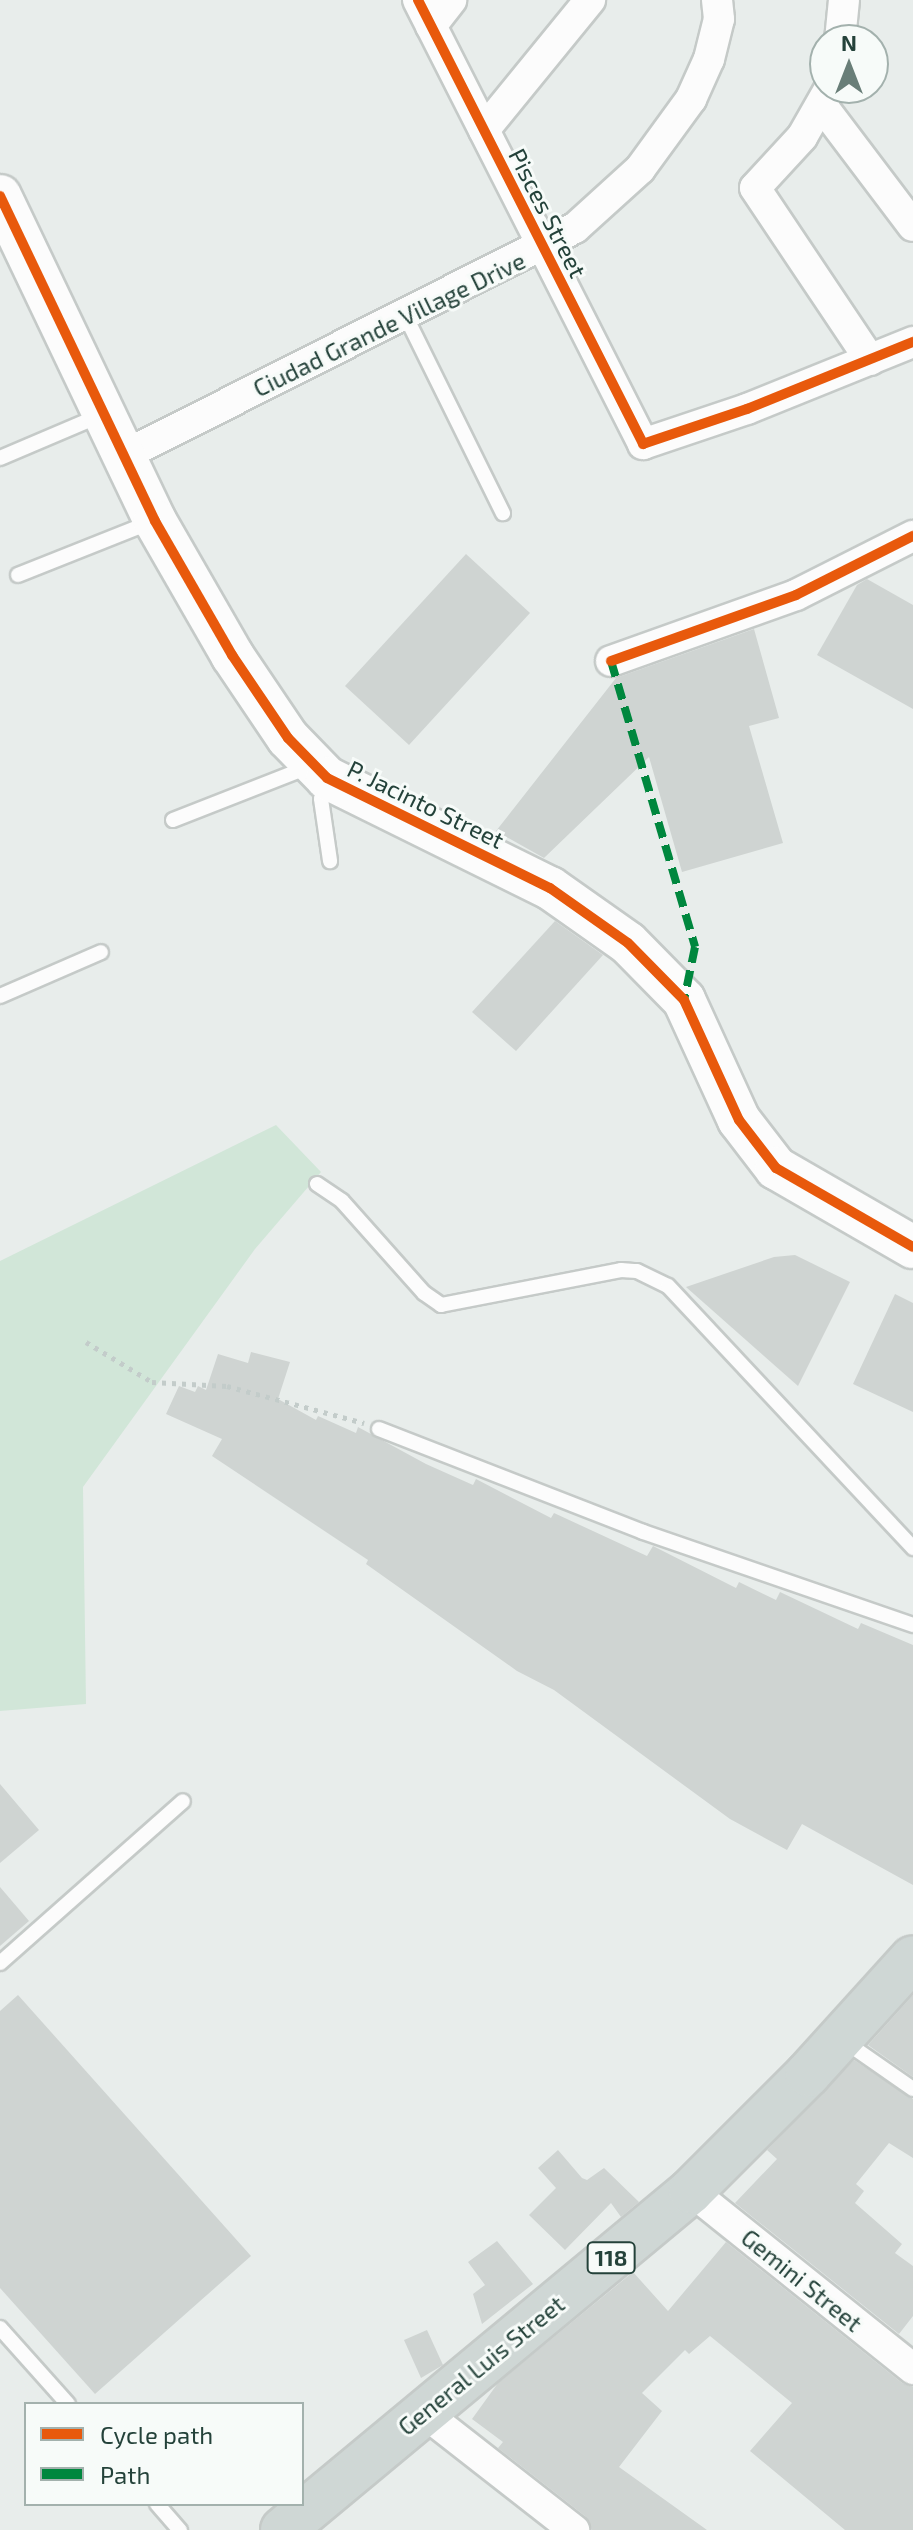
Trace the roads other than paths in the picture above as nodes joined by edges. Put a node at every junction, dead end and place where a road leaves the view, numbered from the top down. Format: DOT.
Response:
graph roads {
  1 [pos="451,0"];
  2 [pos="590,0"];
  3 [pos="717,0"];
  4 [pos="844,0"];
  5 [pos="425,13"];
  6 [pos="842,24"];
  7 [pos="822,104"];
  8 [pos="831,104"];
  9 [pos="484,130"];
  10 [pos="0,196"];
  11 [pos="913,226"];
  12 [pos="542,248"];
  13 [pos="406,317"];
  14 [pos="913,342"];
  15 [pos="870,360"];
  16 [pos="104,414"];
  17 [pos="123,456"];
  18 [pos="0,458"];
  19 [pos="503,513"];
  20 [pos="155,521"];
  21 [pos="913,536"];
  22 [pos="18,575"];
  23 [pos="611,661"];
  24 [pos="320,772"];
  25 [pos="173,820"];
  26 [pos="330,861"];
  27 [pos="101,952"];
  28 [pos="0,996"];
  29 [pos="317,1184"];
  30 [pos="913,1247"];
  31 [pos="379,1429"];
  32 [pos="913,1548"];
  33 [pos="913,1625"];
  34 [pos="183,1801"];
  35 [pos="913,1958"];
  36 [pos="0,1963"];
  37 [pos="841,2038"];
  38 [pos="913,2089"];
  39 [pos="691,2191"];
  40 [pos="0,2328"];
  41 [pos="913,2369"];
  42 [pos="66,2402"];
  43 [pos="423,2412"];
  44 [pos="159,2506"];
  45 [pos="180,2530"];
  46 [pos="283,2530"];
  47 [pos="574,2530"];
  1 -- 5 [label="street"];
  2 -- 9 [label="street"];
  3 -- 12 [label="street, Ciudad Grande Village Drive"];
  4 -- 6 [label="street"];
  5 -- 9 [label="street, Pisces Street"];
  7 -- 15 [label="street"];
  8 -- 11 [label="street"];
  9 -- 12 [label="street, Pisces Street"];
  10 -- 16 [label="street, P. Jacinto Street"];
  12 -- 13 [label="street, Ciudad Grande Village Drive"];
  12 -- 15 [label="street, Pisces Street"];
  13 -- 17 [label="street, Ciudad Grande Village Drive"];
  13 -- 19 [label="lane"];
  14 -- 15 [label="street"];
  16 -- 17 [label="street, P. Jacinto Street"];
  16 -- 18 [label="lane"];
  17 -- 20 [label="street, P. Jacinto Street"];
  20 -- 22 [label="lane"];
  20 -- 24 [label="street, P. Jacinto Street"];
  21 -- 23 [label="street"];
  24 -- 25 [label="lane"];
  24 -- 26 [label="lane"];
  24 -- 30 [label="street, P. Jacinto Street"];
  27 -- 28 [label="lane"];
  29 -- 32 [label="lane"];
  31 -- 33 [label="lane"];
  34 -- 36 [label="lane"];
  35 -- 37 [label="main road, General Luis Street / 118"];
  37 -- 38 [label="lane"];
  37 -- 39 [label="main road, General Luis Street / 118"];
  39 -- 41 [label="street, Gemini Street"];
  39 -- 43 [label="main road, General Luis Street / 118"];
  40 -- 42 [label="lane"];
  43 -- 46 [label="main road, General Luis Street / 118"];
  43 -- 47 [label="street"];
  44 -- 45 [label="lane"];
}
